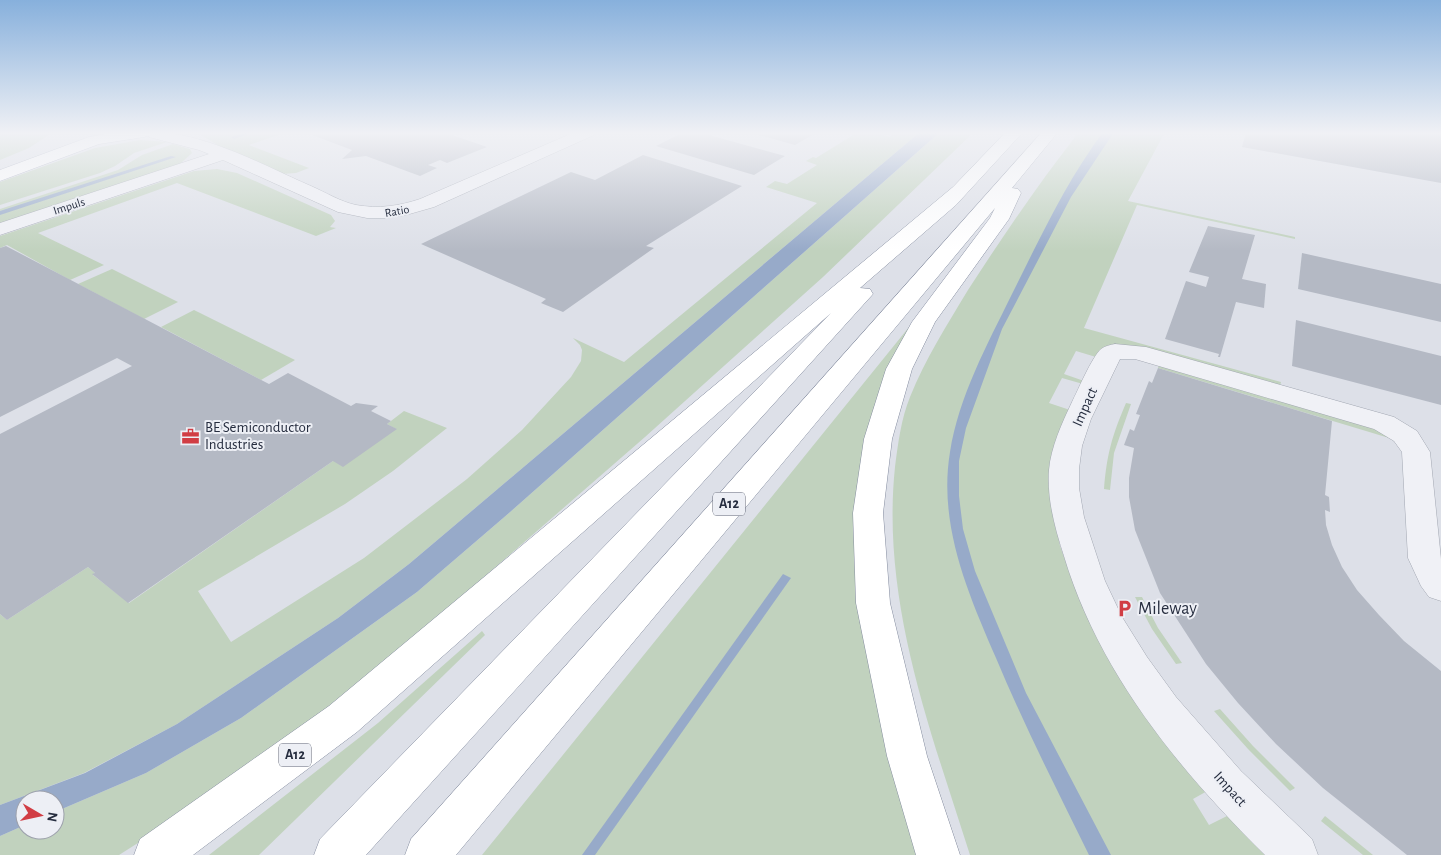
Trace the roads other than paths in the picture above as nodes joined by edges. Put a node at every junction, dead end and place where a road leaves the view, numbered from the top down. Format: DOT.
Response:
graph roads {
  1 [pos="14,172"];
  2 [pos="173,172"];
  3 [pos="263,172"];
  4 [pos="498,172"];
  5 [pos="985,172"];
  6 [pos="1004,172"];
  7 [pos="1018,172"];
  8 [pos="0,177"];
  9 [pos="962,188"];
  10 [pos="0,229"];
  11 [pos="1441,587"];
  12 [pos="156,855"];
  13 [pos="336,855"];
  14 [pos="427,855"];
  15 [pos="938,855"];
  16 [pos="1296,855"];
  1 -- 8 [label="main road"];
  2 -- 10 [label="street, Impuls"];
  3 -- 4 [label="street, Ratio"];
  5 -- 9 [label="main road, A12"];
  6 -- 14 [label="main road, A12"];
  7 -- 15 [label="main road"];
  9 -- 12 [label="main road, A12"];
  9 -- 13 [label="main road, A12"];
  11 -- 16 [label="street, Impact"];
}
